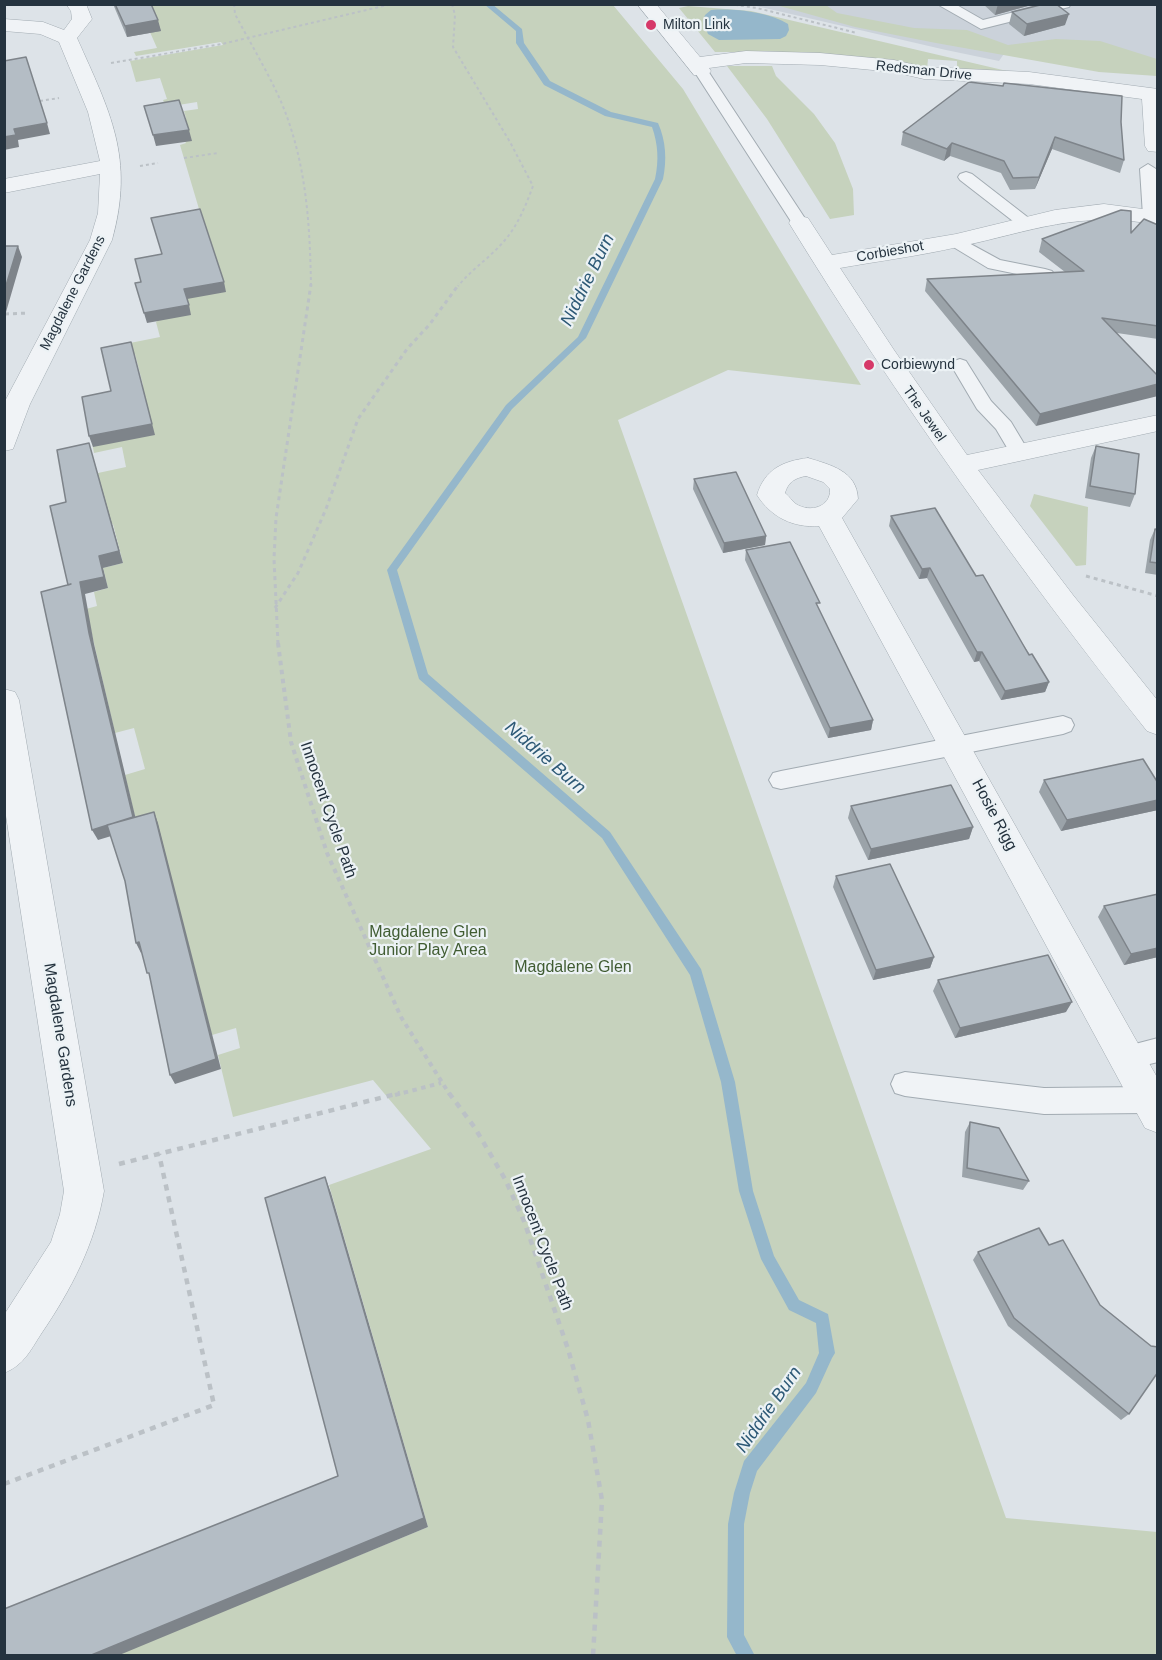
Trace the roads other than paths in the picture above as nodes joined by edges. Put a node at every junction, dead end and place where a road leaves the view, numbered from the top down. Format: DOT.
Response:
graph roads {
  1 [pos="75,4"];
  2 [pos="646,4"];
  3 [pos="1064,4"];
  4 [pos="27,10"];
  5 [pos="940,10"];
  6 [pos="4,24"];
  7 [pos="67,38"];
  8 [pos="698,67"];
  9 [pos="1155,94"];
  10 [pos="1156,146"];
  11 [pos="112,165"];
  12 [pos="1148,170"];
  13 [pos="966,177"];
  14 [pos="4,186"];
  15 [pos="1154,217"];
  16 [pos="1024,222"];
  17 [pos="800,223"];
  18 [pos="956,241"];
  19 [pos="825,263"];
  20 [pos="1046,275"];
  21 [pos="960,365"];
  22 [pos="1158,423"];
  23 [pos="4,443"];
  24 [pos="1019,452"];
  25 [pos="960,465"];
  26 [pos="827,516"];
  27 [pos="5,707"];
  28 [pos="1158,723"];
  29 [pos="1063,725"];
  30 [pos="956,747"];
  31 [pos="781,780"];
  32 [pos="1158,1050"];
  33 [pos="1125,1058"];
  34 [pos="905,1084"];
  35 [pos="1152,1108"];
  36 [pos="4,1352"];
  1 -- 7 [label="street"];
  2 -- 8 [label="street, The Jewel"];
  3 -- 5 [label="lane"];
  4 -- 6 [label="street"];
  6 -- 7 [label="street"];
  7 -- 11 [label="street, Magdalene Gardens"];
  8 -- 9 [label="street, Redsman Drive"];
  8 -- 17 [label="lane, The Jewel"];
  9 -- 10 [label="street, Redsman Drive"];
  11 -- 14 [label="street"];
  11 -- 23 [label="street, Magdalene Gardens"];
  12 -- 15 [label="lane, Corbieshot"];
  13 -- 16 [label="lane"];
  15 -- 16 [label="street, Corbieshot"];
  16 -- 18 [label="street, Corbieshot"];
  17 -- 19 [label="street, The Jewel"];
  18 -- 19 [label="street, Corbieshot"];
  18 -- 20 [label="lane"];
  19 -- 25 [label="street, The Jewel"];
  21 -- 24 [label="lane"];
  22 -- 24 [label="street"];
  24 -- 25 [label="street"];
  25 -- 28 [label="street, The Jewel"];
  26 -- 30 [label="street, Hosie Rigg"];
  27 -- 36 [label="street, Magdalene Gardens"];
  29 -- 30 [label="lane"];
  30 -- 31 [label="lane"];
  30 -- 33 [label="street, Hosie Rigg"];
  32 -- 33 [label="lane"];
  33 -- 35 [label="street, Hosie Rigg"];
  34 -- 35 [label="lane"];
}
